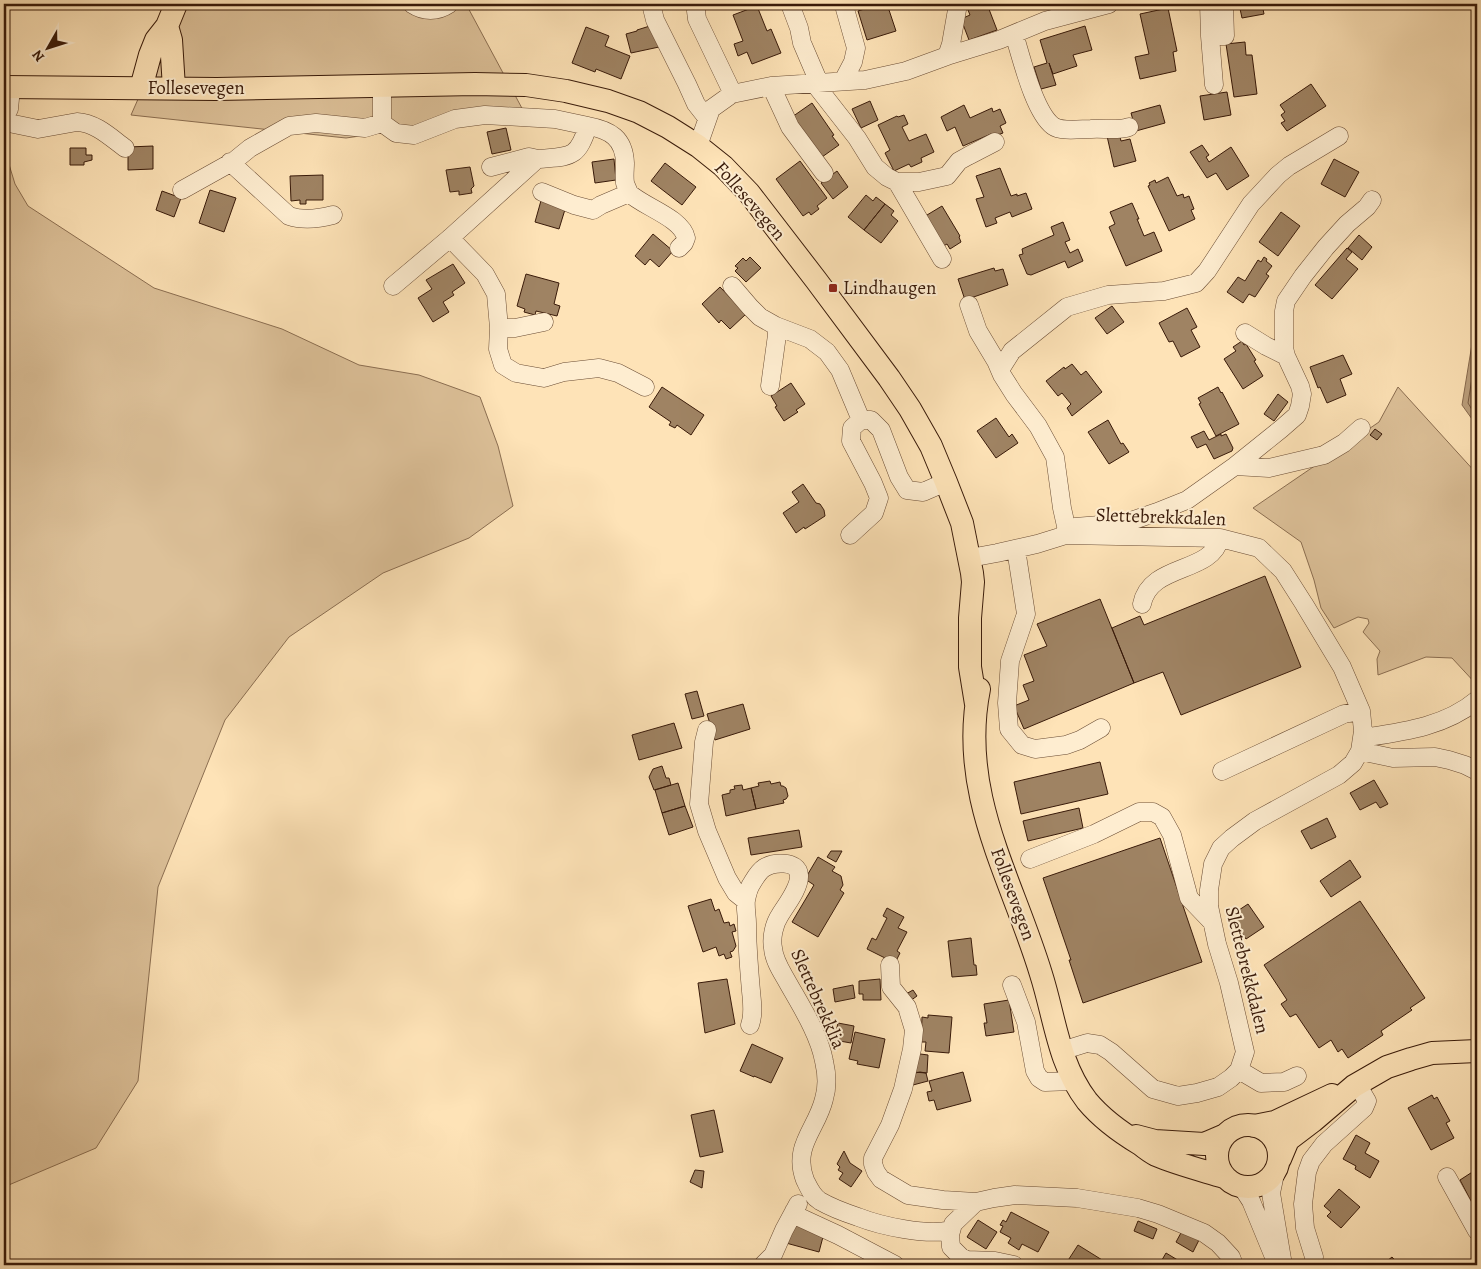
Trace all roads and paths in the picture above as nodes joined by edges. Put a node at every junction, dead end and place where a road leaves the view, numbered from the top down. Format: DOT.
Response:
graph roads {
  1 [pos="176,4"];
  2 [pos="412,4"];
  3 [pos="449,4"];
  4 [pos="651,4"];
  5 [pos="790,4"];
  6 [pos="958,4"];
  7 [pos="1108,4"];
  8 [pos="1209,4"];
  9 [pos="1224,4"];
  10 [pos="844,9"];
  11 [pos="696,11"];
  12 [pos="1046,12"];
  13 [pos="166,26"];
  14 [pos="1014,34"];
  15 [pos="1210,36"];
  16 [pos="947,56"];
  17 [pos="843,81"];
  18 [pos="817,83"];
  19 [pos="1214,85"];
  20 [pos="382,86"];
  21 [pos="771,86"];
  22 [pos="7,87"];
  23 [pos="142,88"];
  24 [pos="174,88"];
  25 [pos="732,94"];
  26 [pos="4,117"];
  27 [pos="707,118"];
  28 [pos="4,122"];
  29 [pos="382,123"];
  30 [pos="588,126"];
  31 [pos="1129,127"];
  32 [pos="1339,136"];
  33 [pos="995,142"];
  34 [pos="698,146"];
  35 [pos="125,148"];
  36 [pos="539,159"];
  37 [pos="230,162"];
  38 [pos="491,167"];
  39 [pos="824,173"];
  40 [pos="897,182"];
  41 [pos="182,190"];
  42 [pos="542,192"];
  43 [pos="629,193"];
  44 [pos="1372,200"];
  45 [pos="333,215"];
  46 [pos="450,238"];
  47 [pos="679,248"];
  48 [pos="942,258"];
  49 [pos="393,286"];
  50 [pos="732,286"];
  51 [pos="969,305"];
  52 [pos="544,322"];
  53 [pos="776,326"];
  54 [pos="499,328"];
  55 [pos="1245,333"];
  56 [pos="1286,356"];
  57 [pos="1000,370"];
  58 [pos="770,386"];
  59 [pos="645,387"];
  60 [pos="862,420"];
  61 [pos="1361,428"];
  62 [pos="1235,466"];
  63 [pos="946,482"];
  64 [pos="850,535"];
  65 [pos="1066,536"];
  66 [pos="1220,538"];
  67 [pos="1016,549"];
  68 [pos="970,558"];
  69 [pos="1142,604"];
  70 [pos="1477,700"];
  71 [pos="1360,711"];
  72 [pos="1101,728"];
  73 [pos="707,730"];
  74 [pos="1361,745"];
  75 [pos="1222,771"];
  76 [pos="1477,771"];
  77 [pos="1030,859"];
  78 [pos="746,900"];
  79 [pos="1213,922"];
  80 [pos="890,965"];
  81 [pos="1012,985"];
  82 [pos="750,1025"];
  83 [pos="1061,1051"];
  84 [pos="1477,1051"];
  85 [pos="1239,1070"];
  86 [pos="1297,1076"];
  87 [pos="1073,1080"];
  88 [pos="1356,1085"];
  89 [pos="1254,1126"];
  90 [pos="1121,1133"];
  91 [pos="1225,1135"];
  92 [pos="1278,1166"];
  93 [pos="1447,1177"];
  94 [pos="1233,1182"];
  95 [pos="809,1189"];
  96 [pos="976,1202"];
  97 [pos="794,1211"];
  98 [pos="951,1230"];
  99 [pos="1477,1231"];
  100 [pos="1314,1257"];
  101 [pos="763,1265"];
  102 [pos="895,1265"];
  103 [pos="1014,1265"];
  104 [pos="1234,1265"];
  105 [pos="1277,1265"];
  106 [pos="1283,1265"];
  1 -- 13 [label="main road"];
  2 -- 3 [label="street"];
  4 -- 27 [label="street"];
  5 -- 18 [label="street"];
  6 -- 16 [label="street"];
  7 -- 12 [label="street"];
  8 -- 15 [label="street"];
  9 -- 15 [label="street"];
  10 -- 17 [label="street"];
  11 -- 25 [label="street"];
  12 -- 14 [label="street"];
  13 -- 23 [label="main road"];
  13 -- 24 [label="main road"];
  14 -- 16 [label="street"];
  14 -- 31 [label="street"];
  15 -- 19 [label="street"];
  16 -- 17 [label="street"];
  17 -- 18 [label="street"];
  18 -- 21 [label="street"];
  18 -- 40 [label="street"];
  20 -- 24 [label="main road, Follesevegen"];
  20 -- 29 [label="street"];
  20 -- 34 [label="main road, Follesevegen"];
  21 -- 25 [label="street"];
  21 -- 39 [label="street"];
  22 -- 23 [label="main road, Follesevegen"];
  22 -- 26 [label="street, Follesevegen"];
  23 -- 24 [label="main road, Follesevegen"];
  25 -- 27 [label="street"];
  27 -- 34 [label="street"];
  28 -- 35 [label="street"];
  29 -- 30 [label="street"];
  29 -- 37 [label="street"];
  30 -- 36 [label="street"];
  30 -- 43 [label="street"];
  32 -- 57 [label="street"];
  33 -- 40 [label="street"];
  34 -- 63 [label="main road, Follesevegen"];
  36 -- 38 [label="street"];
  36 -- 46 [label="street"];
  37 -- 41 [label="street"];
  37 -- 45 [label="street"];
  40 -- 48 [label="street"];
  42 -- 43 [label="street"];
  43 -- 47 [label="street"];
  44 -- 56 [label="street"];
  46 -- 49 [label="street"];
  46 -- 54 [label="street"];
  50 -- 53 [label="street"];
  51 -- 57 [label="street"];
  52 -- 54 [label="street"];
  53 -- 58 [label="street"];
  53 -- 60 [label="street"];
  54 -- 59 [label="street"];
  55 -- 56 [label="street"];
  56 -- 62 [label="street"];
  57 -- 65 [label="street"];
  60 -- 63 [label="street"];
  60 -- 64 [label="street"];
  61 -- 62 [label="street"];
  62 -- 65 [label="street"];
  63 -- 68 [label="main road, Follesevegen"];
  65 -- 66 [label="street, Slettebrekkdalen"];
  65 -- 67 [label="street"];
  66 -- 69 [label="street"];
  66 -- 71 [label="street, Slettebrekkdalen"];
  67 -- 68 [label="street"];
  67 -- 72 [label="street"];
  68 -- 83 [label="main road, Follesevegen"];
  70 -- 74 [label="street"];
  71 -- 74 [label="street, Slettebrekkdalen"];
  71 -- 75 [label="street"];
  73 -- 78 [label="street"];
  74 -- 76 [label="street"];
  74 -- 79 [label="street, Slettebrekkdalen"];
  77 -- 79 [label="street"];
  78 -- 82 [label="street, Slettebrekklia"];
  78 -- 95 [label="street, Slettebrekklia"];
  79 -- 85 [label="street, Slettebrekkdalen"];
  80 -- 96 [label="street"];
  81 -- 87 [label="street"];
  83 -- 85 [label="street"];
  83 -- 87 [label="main road, Follesevegen"];
  84 -- 88 [label="main road"];
  85 -- 86 [label="street"];
  87 -- 90 [label="main road, Follesevegen"];
  88 -- 89 [label="main road"];
  88 -- 92 [label="main road"];
  88 -- 100 [label="street"];
  89 -- 91 [label="main road"];
  89 -- 92 [label="main road"];
  90 -- 91 [label="main road, Follesevegen"];
  90 -- 94 [label="main road, Follesevegen"];
  91 -- 94 [label="main road"];
  92 -- 94 [label="main road"];
  92 -- 106 [label="street"];
  93 -- 99 [label="street"];
  94 -- 105 [label="street"];
  95 -- 97 [label="street"];
  95 -- 98 [label="street"];
  96 -- 98 [label="street"];
  96 -- 104 [label="street"];
  97 -- 101 [label="street"];
  97 -- 102 [label="street"];
  98 -- 103 [label="street"];
}
